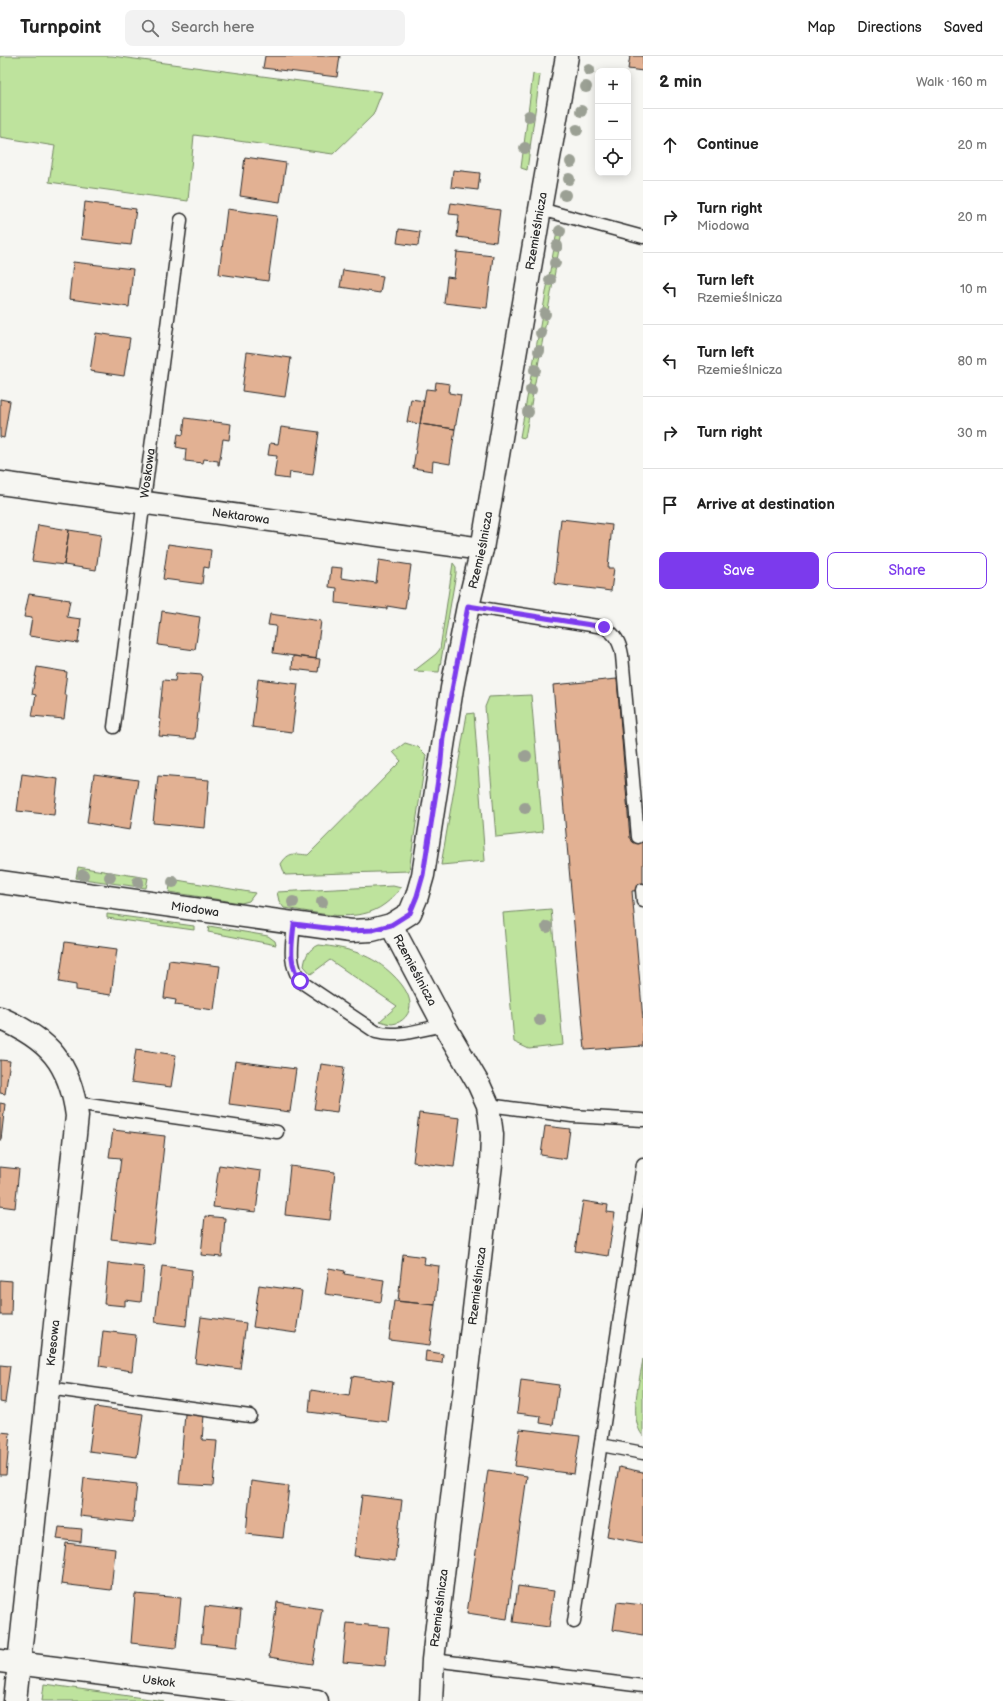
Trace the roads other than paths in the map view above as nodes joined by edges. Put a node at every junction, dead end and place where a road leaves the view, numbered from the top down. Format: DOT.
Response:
graph roads {
  1 [pos="567,56"];
  2 [pos="540,209"];
  3 [pos="181,220"];
  4 [pos="643,237"];
  5 [pos="0,483"];
  6 [pos="144,503"];
  7 [pos="482,549"];
  8 [pos="468,606"];
  9 [pos="114,727"];
  10 [pos="638,837"];
  11 [pos="0,882"];
  12 [pos="294,924"];
  13 [pos="391,925"];
  14 [pos="0,1018"];
  15 [pos="444,1024"];
  16 [pos="75,1103"];
  17 [pos="488,1105"];
  18 [pos="643,1120"];
  19 [pos="277,1132"];
  20 [pos="643,1164"];
  21 [pos="48,1388"];
  22 [pos="250,1416"];
  23 [pos="601,1446"];
  24 [pos="643,1453"];
  25 [pos="574,1622"];
  26 [pos="433,1660"];
  27 [pos="9,1662"];
  28 [pos="643,1686"];
  29 [pos="15,1701"];
  30 [pos="317,1701"];
  31 [pos="431,1701"];
  1 -- 2 [label="street, Rzemieślnicza"];
  2 -- 4 [label="lane"];
  2 -- 7 [label="street, Rzemieślnicza"];
  3 -- 6 [label="lane, Woskowa"];
  5 -- 6 [label="street, Nektarowa"];
  6 -- 7 [label="street, Nektarowa"];
  6 -- 9 [label="lane, Woskowa"];
  7 -- 8 [label="street, Rzemieślnicza"];
  8 -- 10 [label="lane"];
  8 -- 13 [label="street, Rzemieślnicza"];
  11 -- 12 [label="street, Miodowa"];
  12 -- 13 [label="street, Miodowa"];
  12 -- 15 [label="lane"];
  13 -- 15 [label="street, Rzemieślnicza"];
  14 -- 16 [label="street, Kresowa"];
  15 -- 17 [label="street, Rzemieślnicza"];
  16 -- 19 [label="lane"];
  16 -- 21 [label="street, Kresowa"];
  17 -- 18 [label="lane"];
  17 -- 26 [label="street, Rzemieślnicza"];
  20 -- 23 [label="lane"];
  21 -- 22 [label="lane"];
  21 -- 27 [label="street, Kresowa"];
  23 -- 24 [label="lane"];
  23 -- 25 [label="lane"];
  26 -- 28 [label="lane"];
  26 -- 31 [label="street, Rzemieślnicza"];
  27 -- 29 [label="street, Kresowa"];
  27 -- 30 [label="street, Uskok"];
}
